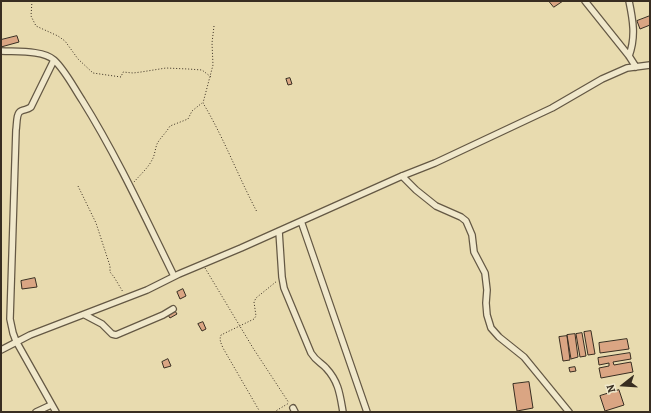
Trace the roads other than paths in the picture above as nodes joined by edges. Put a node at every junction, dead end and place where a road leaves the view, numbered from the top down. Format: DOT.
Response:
graph roads {
  1 [pos="585,1"];
  2 [pos="628,1"];
  3 [pos="1,51"];
  4 [pos="629,56"];
  5 [pos="54,60"];
  6 [pos="650,65"];
  7 [pos="636,67"];
  8 [pos="402,176"];
  9 [pos="301,221"];
  10 [pos="279,231"];
  11 [pos="174,276"];
  12 [pos="173,309"];
  13 [pos="85,315"];
  14 [pos="16,341"];
  15 [pos="1,350"];
  16 [pos="51,405"];
  17 [pos="36,412"];
  18 [pos="56,412"];
  19 [pos="343,412"];
  20 [pos="367,412"];
  21 [pos="569,412"];
  1 -- 4 [label="street"];
  2 -- 4 [label="street"];
  3 -- 5 [label="street"];
  4 -- 7 [label="street"];
  5 -- 11 [label="street"];
  5 -- 14 [label="street"];
  6 -- 7 [label="street"];
  7 -- 8 [label="street"];
  8 -- 9 [label="street"];
  8 -- 21 [label="street"];
  9 -- 10 [label="street"];
  9 -- 20 [label="street"];
  10 -- 11 [label="street"];
  10 -- 19 [label="street"];
  11 -- 13 [label="street"];
  12 -- 13 [label="street"];
  13 -- 14 [label="street"];
  14 -- 15 [label="street"];
  14 -- 16 [label="street"];
  16 -- 17 [label="street"];
  16 -- 18 [label="street"];
}
